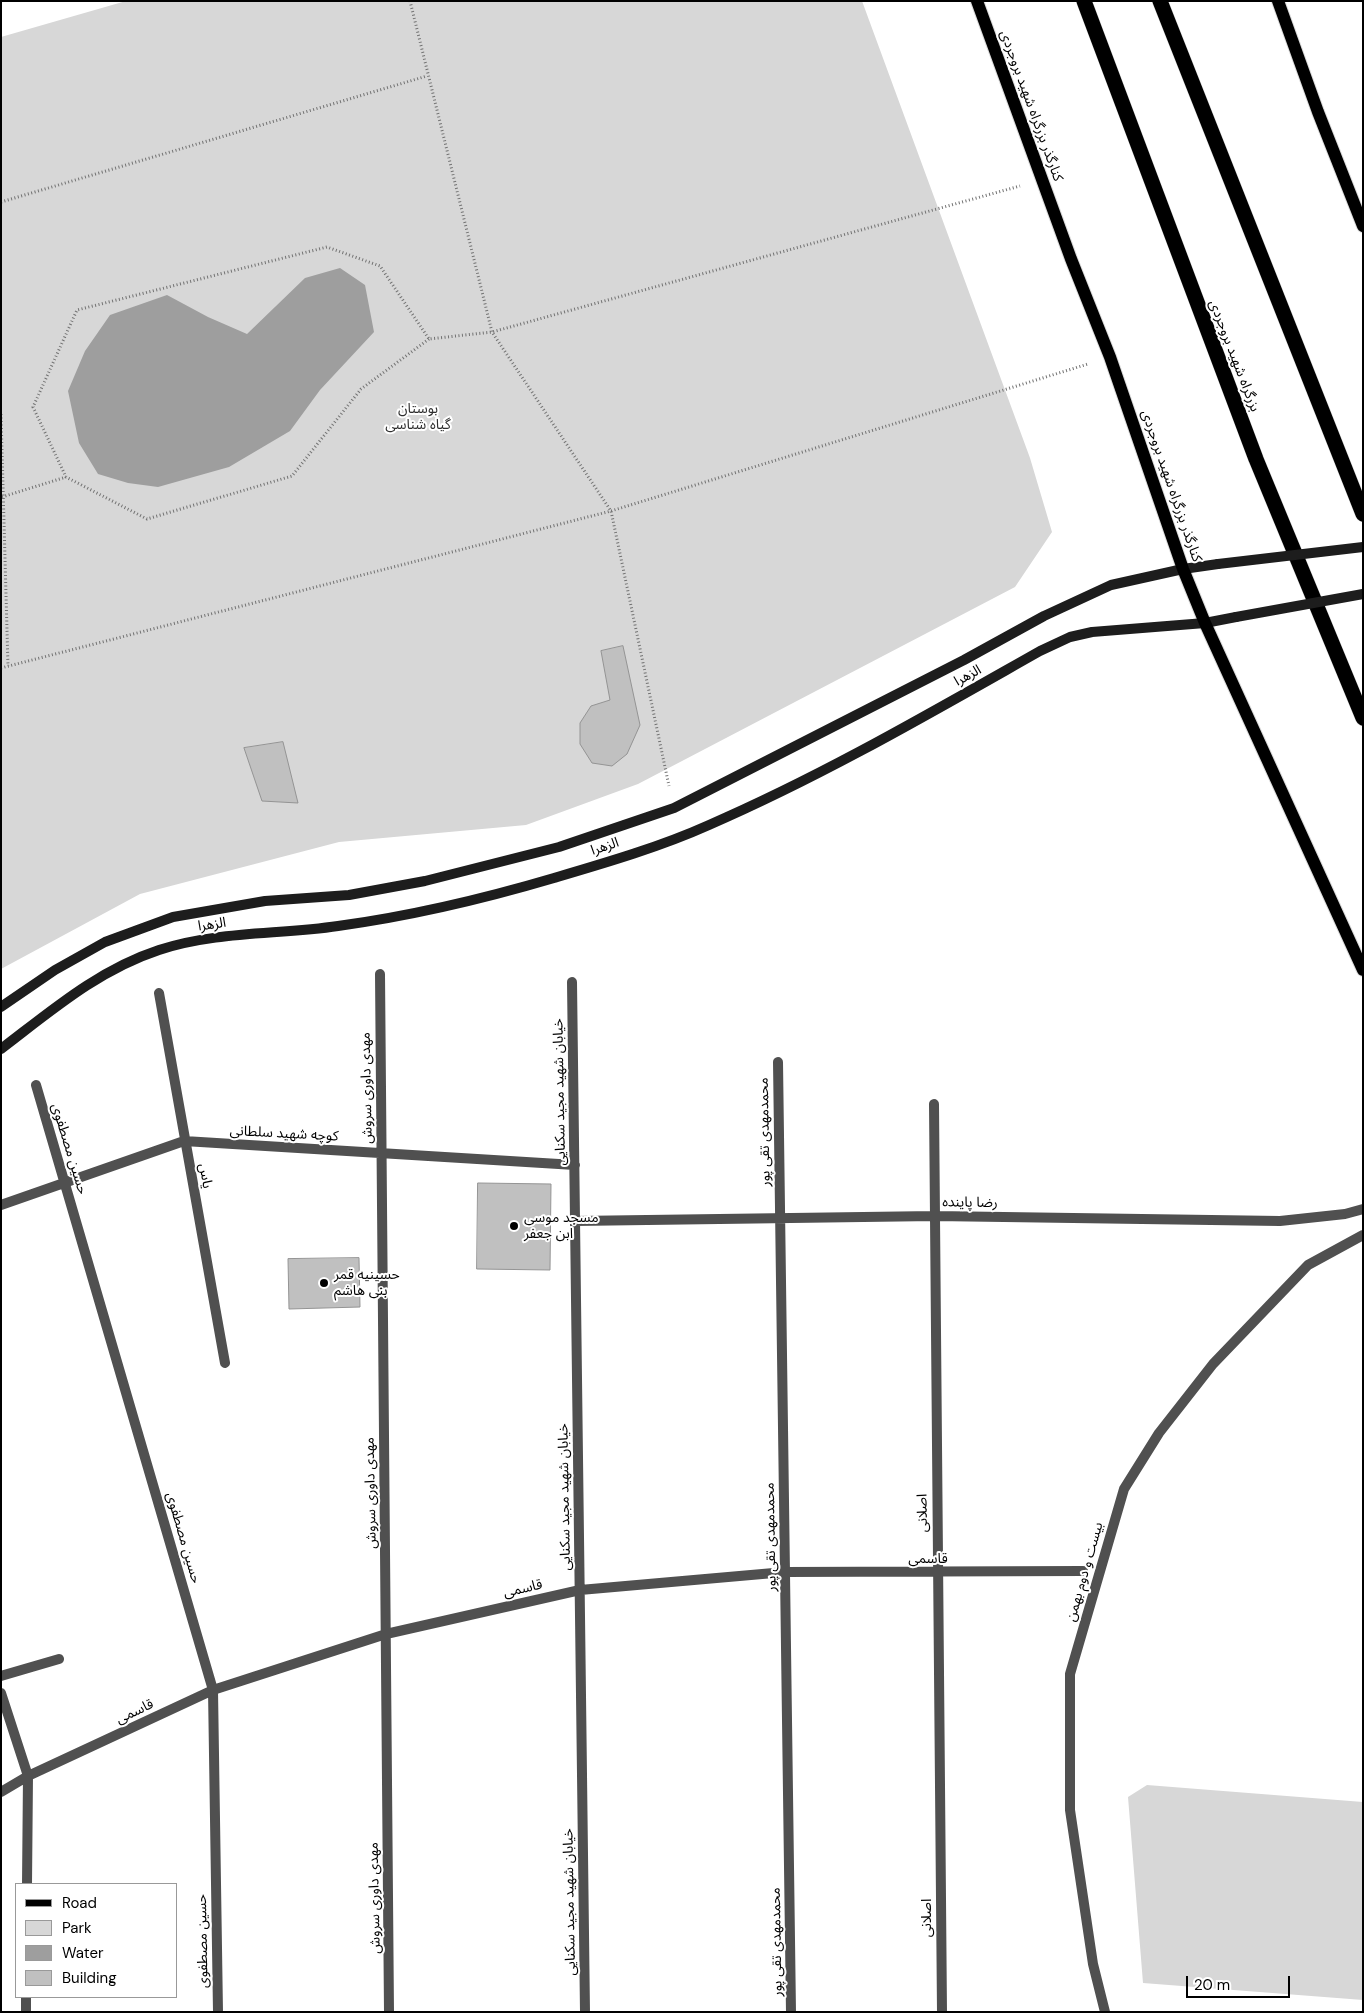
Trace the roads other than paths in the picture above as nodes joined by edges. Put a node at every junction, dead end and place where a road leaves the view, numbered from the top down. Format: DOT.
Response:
graph roads {
  1 [pos="977,1"];
  2 [pos="1084,1"];
  3 [pos="1160,1"];
  4 [pos="1278,1"];
  5 [pos="1363,226"];
  6 [pos="1363,514"];
  7 [pos="1363,547"];
  8 [pos="1183,569"];
  9 [pos="1363,594"];
  10 [pos="1205,623"];
  11 [pos="1363,718"];
  12 [pos="1363,970"];
  13 [pos="380,974"];
  14 [pos="572,982"];
  15 [pos="159,993"];
  16 [pos="1,1007"];
  17 [pos="1,1049"];
  18 [pos="778,1062"];
  19 [pos="36,1085"];
  20 [pos="934,1104"];
  21 [pos="184,1142"];
  22 [pos="382,1153"];
  23 [pos="575,1165"];
  24 [pos="65,1182"];
  25 [pos="1,1205"];
  26 [pos="1363,1209"];
  27 [pos="935,1216"];
  28 [pos="780,1218"];
  29 [pos="575,1221"];
  30 [pos="1363,1235"];
  31 [pos="225,1363"];
  32 [pos="1083,1571"];
  33 [pos="785,1572"];
  34 [pos="938,1573"];
  35 [pos="580,1590"];
  36 [pos="386,1634"];
  37 [pos="58,1659"];
  38 [pos="1,1676"];
  39 [pos="214,1690"];
  40 [pos="1,1693"];
  41 [pos="28,1776"];
  42 [pos="1,1792"];
  43 [pos="27,1883"];
  44 [pos="26,1998"];
  45 [pos="26,2012"];
  46 [pos="218,2012"];
  47 [pos="390,2012"];
  48 [pos="585,2012"];
  49 [pos="791,2012"];
  50 [pos="942,2012"];
  51 [pos="1105,2012"];
  1 -- 8 [label="main road, کنارگذر بزرگراه شهید بروجردی"];
  2 -- 11 [label="highway, بزرگراه شهید بروجردی"];
  3 -- 6 [label="highway"];
  4 -- 5 [label="main road"];
  7 -- 8 [label="street, الزهرا, bridge"];
  8 -- 10 [label="main road, کنارگذر بزرگراه شهید بروجردی"];
  8 -- 16 [label="street, الزهرا"];
  9 -- 10 [label="street, الزهرا, bridge"];
  10 -- 12 [label="main road, کنارگذر بزرگراه شهید بروجردی"];
  10 -- 17 [label="street, الزهرا"];
  13 -- 22 [label="street, مهدی داوری سروش"];
  14 -- 23 [label="street, خیابان شهید مجید سکنایی"];
  15 -- 21 [label="street, یاس"];
  18 -- 28 [label="street, محمدمهدی تقی پور"];
  19 -- 24 [label="street, حسین مصطفوی"];
  20 -- 27 [label="street, اصلانی"];
  21 -- 22 [label="street, کوچه شهید سلطانی"];
  21 -- 24 [label="street, کوچه شهید سلطانی"];
  21 -- 31 [label="street, یاس"];
  22 -- 23 [label="street, کوچه شهید سلطانی"];
  22 -- 36 [label="street, مهدی داوری سروش"];
  23 -- 29 [label="street, خیابان شهید مجید سکنایی"];
  24 -- 25 [label="street, کوچه شهید سلطانی"];
  24 -- 39 [label="street, حسین مصطفوی"];
  26 -- 27 [label="street, رضا پاینده"];
  27 -- 28 [label="street, رضا پاینده"];
  27 -- 34 [label="street, اصلانی"];
  28 -- 29 [label="street, رضا پاینده"];
  28 -- 33 [label="street, محمدمهدی تقی پور"];
  29 -- 35 [label="street, خیابان شهید مجید سکنایی"];
  30 -- 51 [label="street, بیست و دوم بهمن"];
  32 -- 34 [label="street, قاسمی"];
  33 -- 34 [label="street, قاسمی"];
  33 -- 35 [label="street, قاسمی"];
  33 -- 49 [label="street, محمدمهدی تقی پور"];
  34 -- 50 [label="street, اصلانی"];
  35 -- 36 [label="street, قاسمی"];
  35 -- 48 [label="street, خیابان شهید مجید سکنایی"];
  36 -- 39 [label="street, قاسمی"];
  36 -- 47 [label="street, مهدی داوری سروش"];
  37 -- 38 [label="street"];
  39 -- 41 [label="street, قاسمی"];
  39 -- 46 [label="street, حسین مصطفوی"];
  40 -- 41 [label="street"];
  41 -- 42 [label="street, قاسمی"];
  41 -- 43 [label="street"];
  44 -- 45 [label="street"];
}
